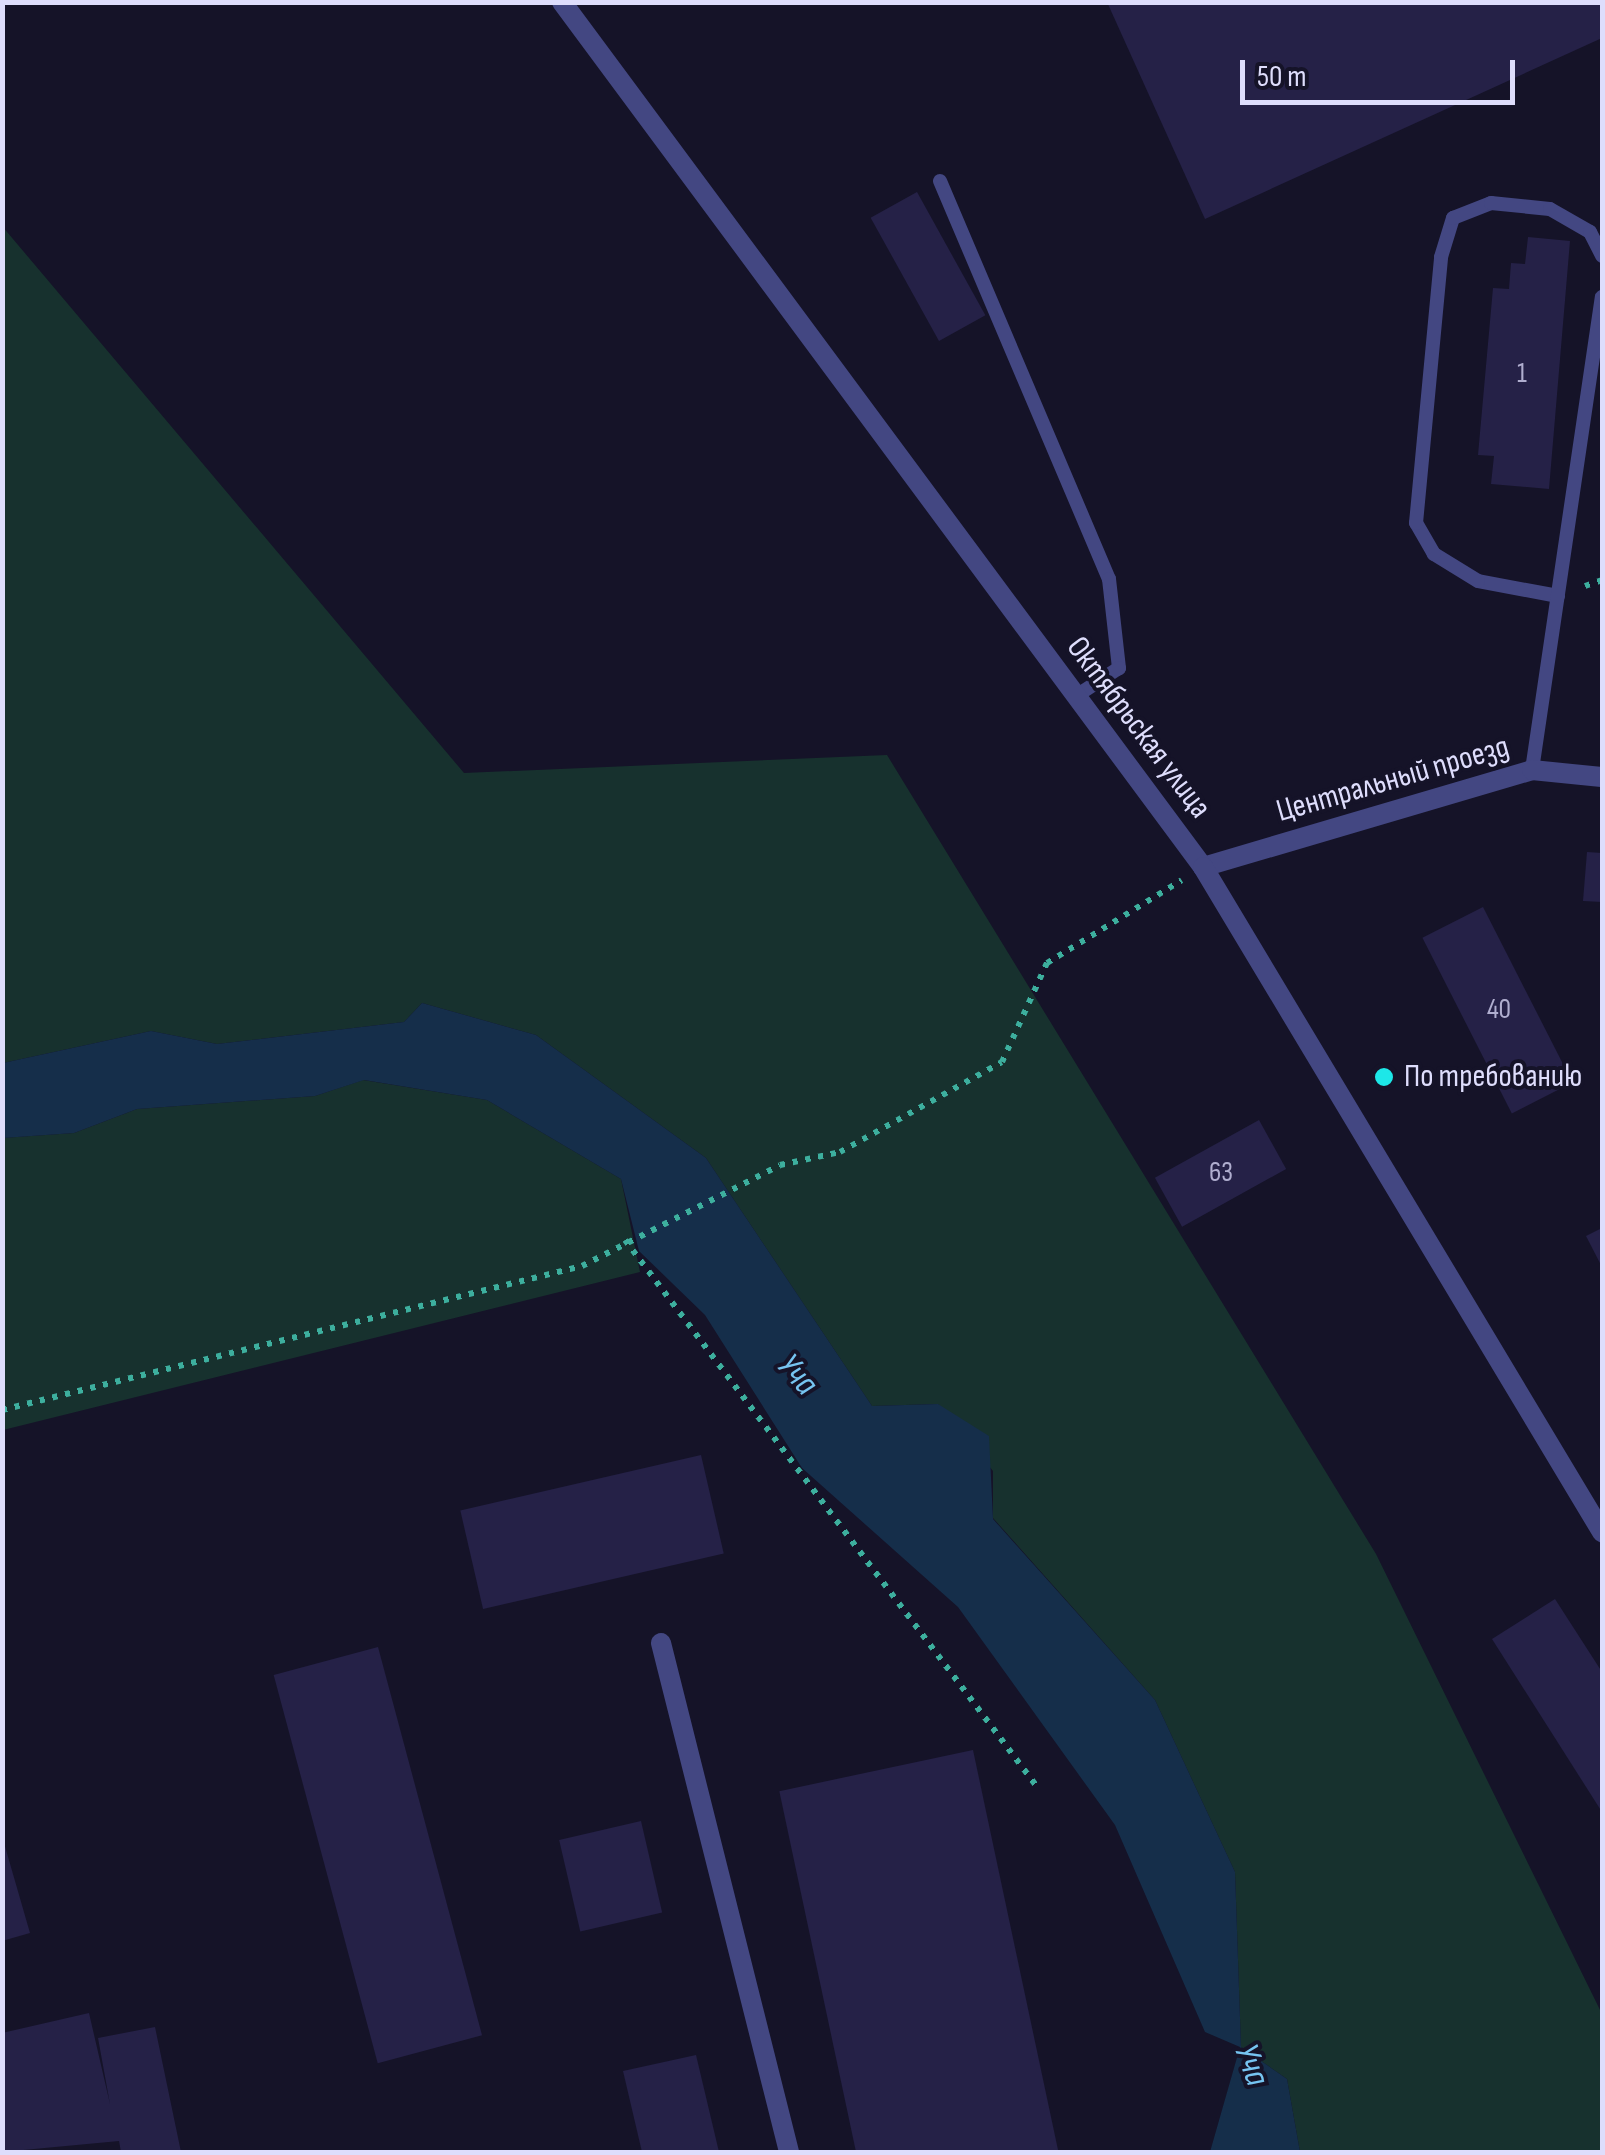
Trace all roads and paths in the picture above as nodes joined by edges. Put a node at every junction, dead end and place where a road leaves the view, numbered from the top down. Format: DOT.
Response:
graph roads {
  1 [pos="562,2"];
  2 [pos="940,181"];
  3 [pos="1602,256"];
  4 [pos="1602,297"];
  5 [pos="1558,596"];
  6 [pos="1076,696"];
  7 [pos="1532,770"];
  8 [pos="1602,778"];
  9 [pos="1203,867"];
  10 [pos="625,1240"];
  11 [pos="2,1410"];
  12 [pos="1602,1532"];
  13 [pos="660,1644"];
  14 [pos="1038,1788"];
  15 [pos="789,2152"];
  1 -- 6 [label="street, Октябрьская улица"];
  2 -- 6 [label="lane"];
  3 -- 5 [label="lane"];
  4 -- 5 [label="lane"];
  5 -- 7 [label="lane"];
  6 -- 9 [label="street, Октябрьская улица"];
  7 -- 8 [label="street, Центральный проезд"];
  7 -- 9 [label="street, Центральный проезд"];
  9 -- 10 [label="path"];
  9 -- 12 [label="street, Октябрьская улица"];
  10 -- 11 [label="path"];
  10 -- 14 [label="path"];
  13 -- 15 [label="street"];
}
